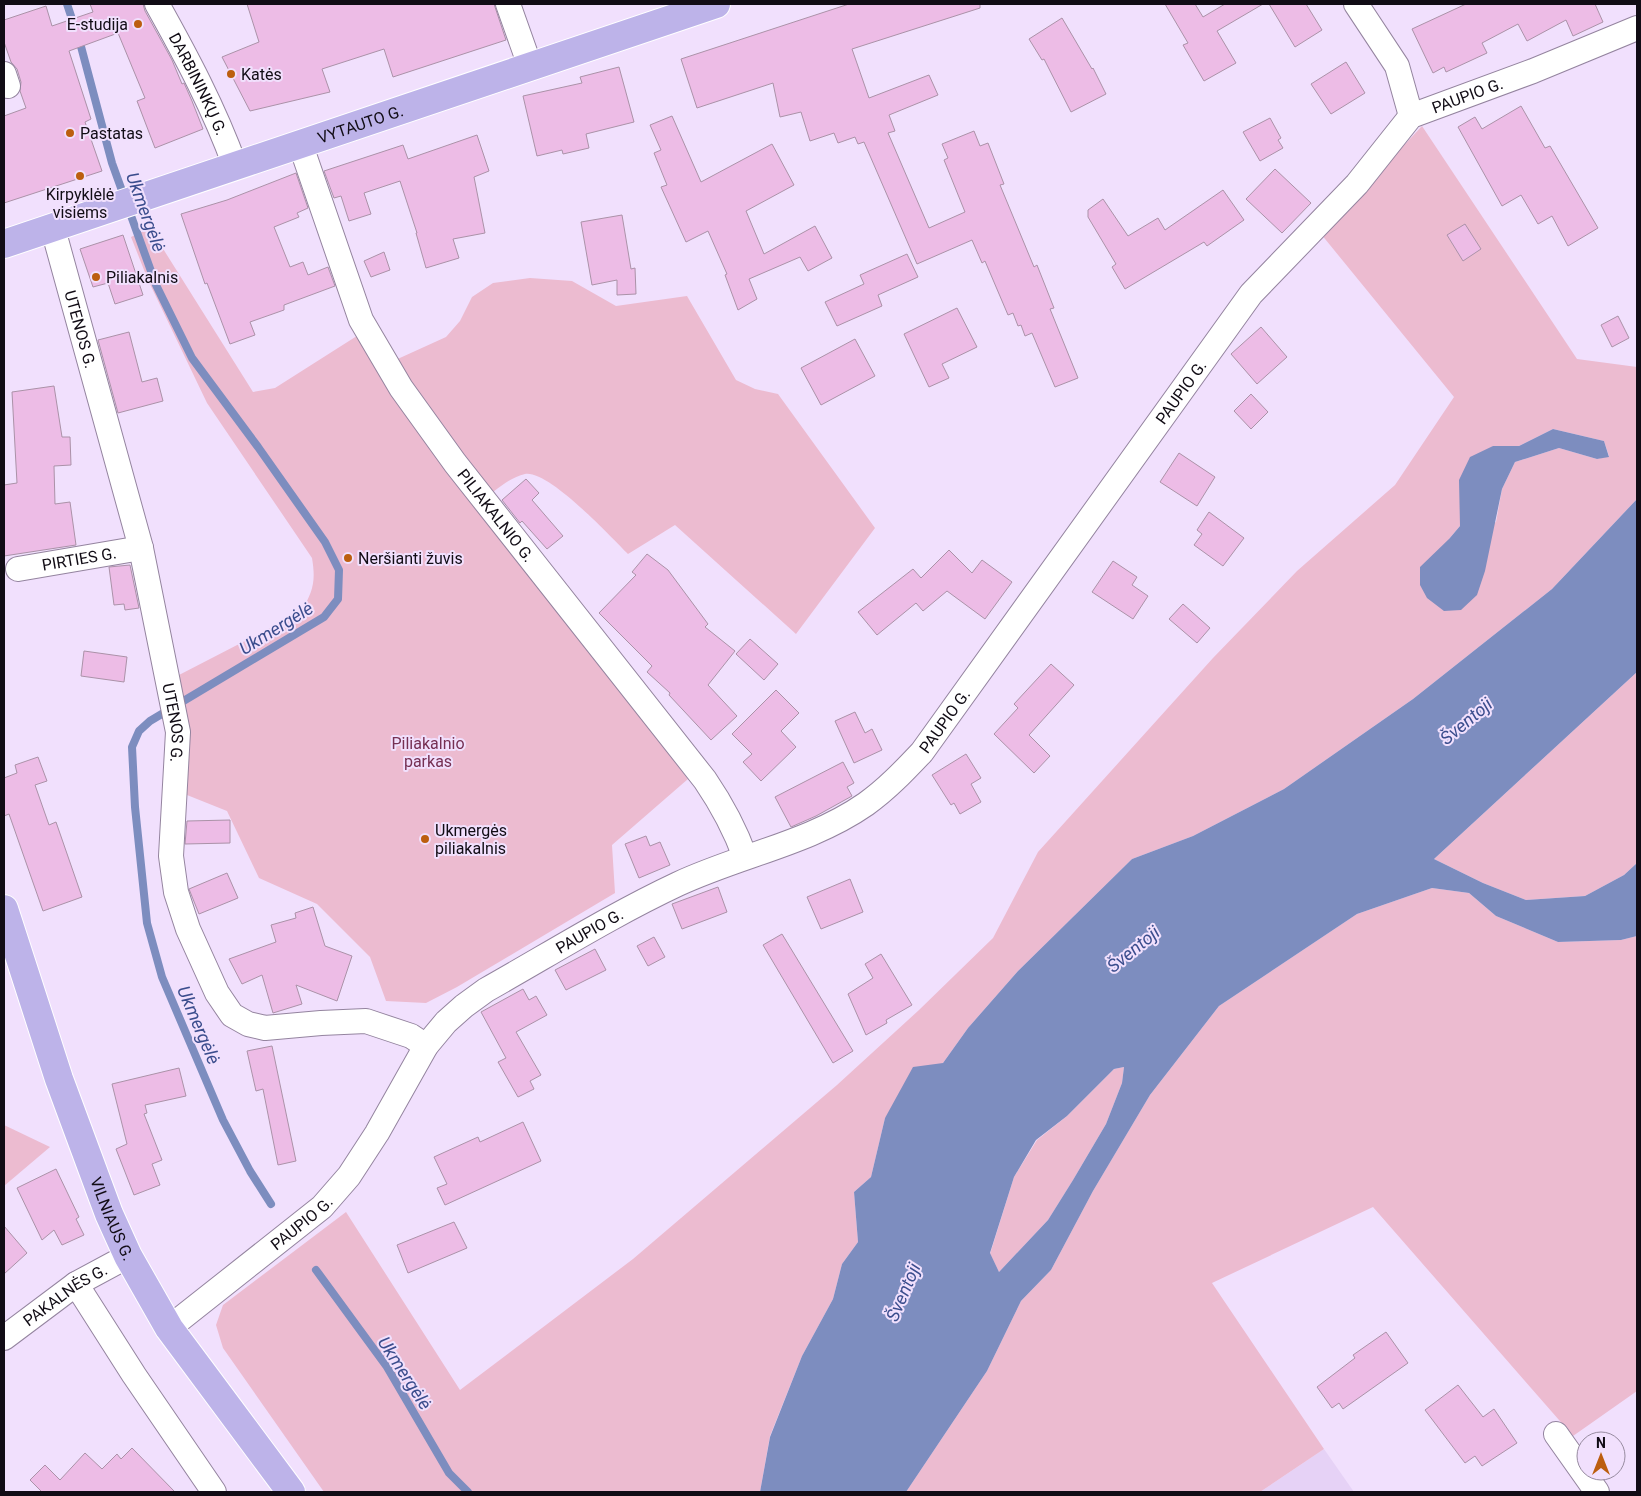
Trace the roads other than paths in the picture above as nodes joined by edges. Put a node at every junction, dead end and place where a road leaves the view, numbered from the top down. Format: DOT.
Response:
graph roads {
  1 [pos="156,4"];
  2 [pos="508,4"];
  3 [pos="716,4"];
  4 [pos="1356,4"];
  5 [pos="1637,28"];
  6 [pos="530,66"];
  7 [pos="1411,116"];
  8 [pos="300,144"];
  9 [pos="235,166"];
  10 [pos="52,229"];
  11 [pos="4,244"];
  12 [pos="141,548"];
  13 [pos="18,569"];
  14 [pos="745,857"];
  15 [pos="4,908"];
  16 [pos="426,1046"];
  17 [pos="128,1256"];
  18 [pos="76,1284"];
  19 [pos="170,1328"];
  20 [pos="4,1338"];
  21 [pos="1556,1434"];
  22 [pos="214,1492"];
  23 [pos="291,1492"];
  24 [pos="1597,1492"];
  1 -- 9 [label="street, DARBININKŲ G."];
  2 -- 6 [label="street"];
  3 -- 6 [label="main road, VYTAUTO G."];
  4 -- 7 [label="street"];
  5 -- 7 [label="street, PAUPIO G."];
  6 -- 8 [label="main road, VYTAUTO G."];
  7 -- 14 [label="street, PAUPIO G."];
  8 -- 9 [label="main road, VYTAUTO G."];
  8 -- 14 [label="street, PILIAKALNIO G."];
  9 -- 10 [label="main road, VYTAUTO G."];
  10 -- 11 [label="main road, VYTAUTO G."];
  10 -- 12 [label="street, UTENOS G."];
  12 -- 13 [label="street, PIRTIES G."];
  12 -- 16 [label="street, UTENOS G."];
  14 -- 16 [label="street, PAUPIO G."];
  15 -- 17 [label="main road, VILNIAUS G."];
  16 -- 19 [label="street, PAUPIO G."];
  17 -- 18 [label="street, PAKALNĖS G."];
  17 -- 19 [label="main road, VILNIAUS G."];
  18 -- 20 [label="street, PAKALNĖS G."];
  18 -- 22 [label="street"];
  19 -- 23 [label="main road, VILNIAUS G."];
  21 -- 24 [label="street"];
}
